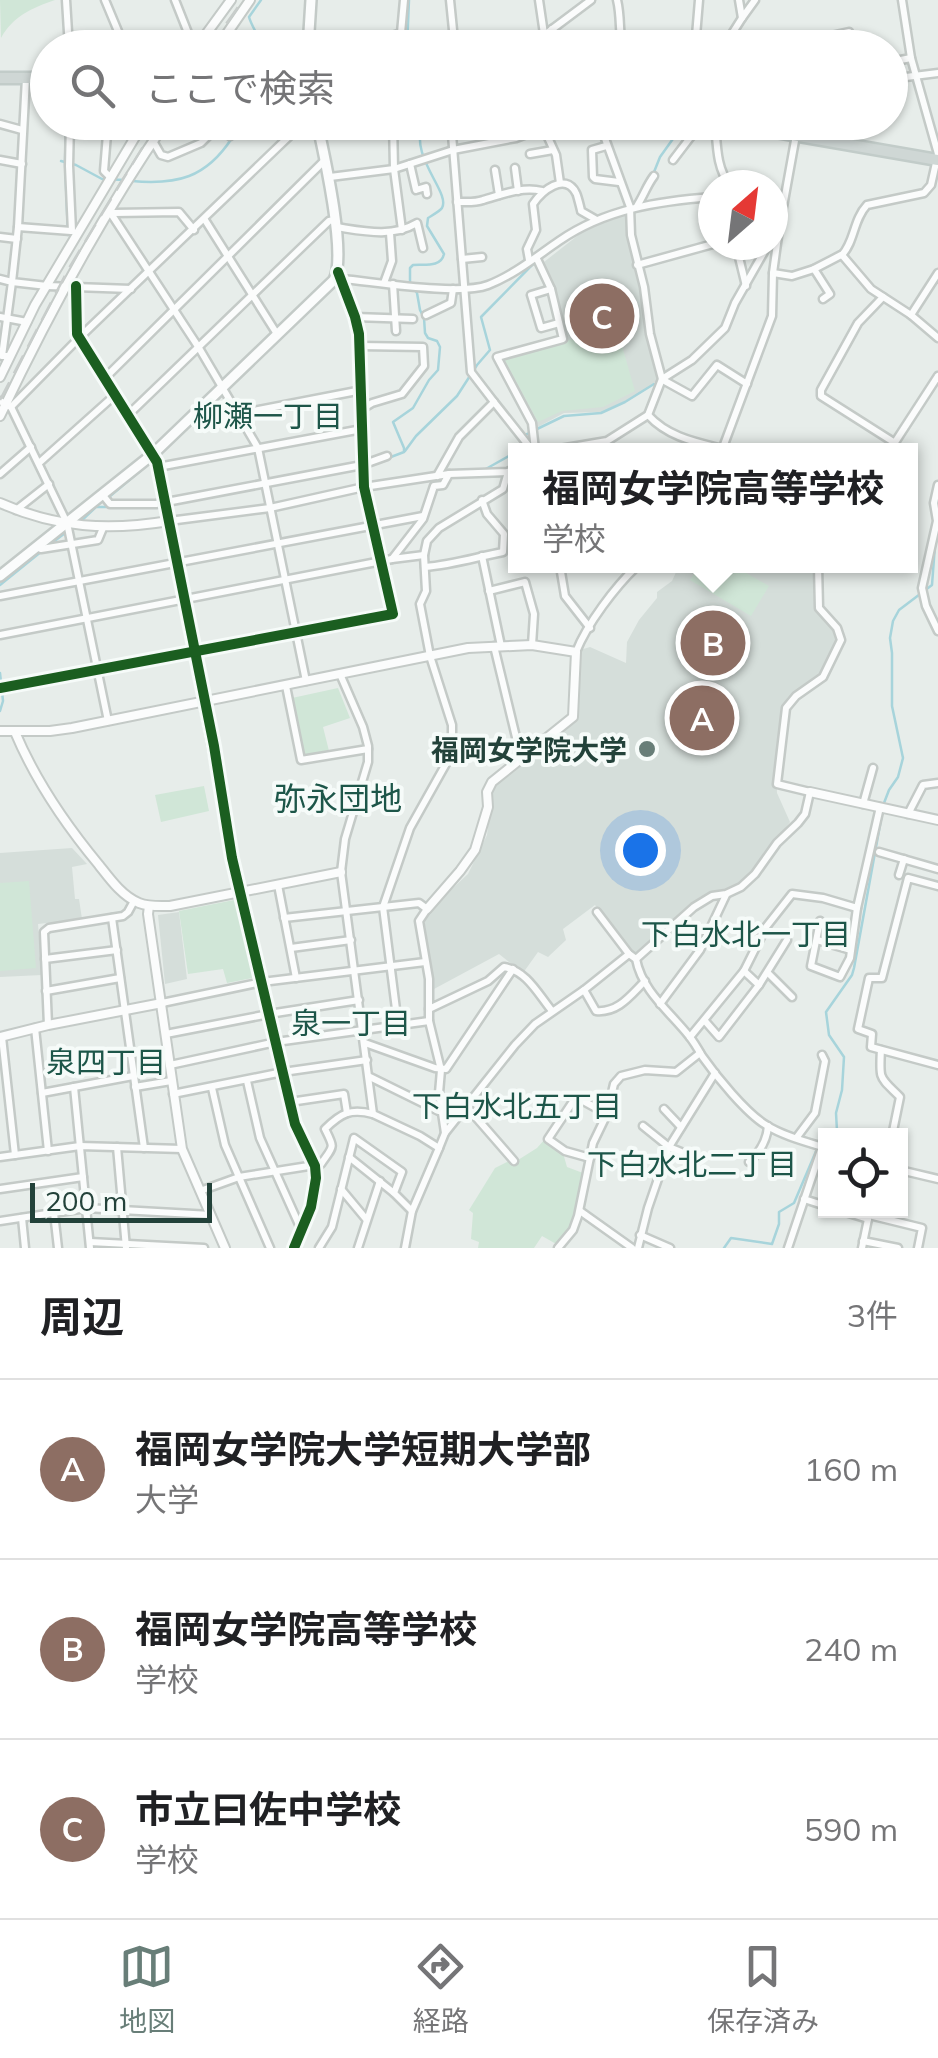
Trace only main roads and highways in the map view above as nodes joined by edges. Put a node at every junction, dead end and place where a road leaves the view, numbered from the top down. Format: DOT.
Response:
graph roads {
  1 [pos="310,0"];
  2 [pos="309,30"];
  3 [pos="0,78"];
  4 [pos="30,78"];
  5 [pos="321,140"];
  6 [pos="820,140"];
  7 [pos="937,160"];
  8 [pos="0,576"];
  1 -- 2 [label="main road"];
  3 -- 4 [label="main road"];
  5 -- 8 [label="main road"];
  6 -- 7 [label="main road"];
}
